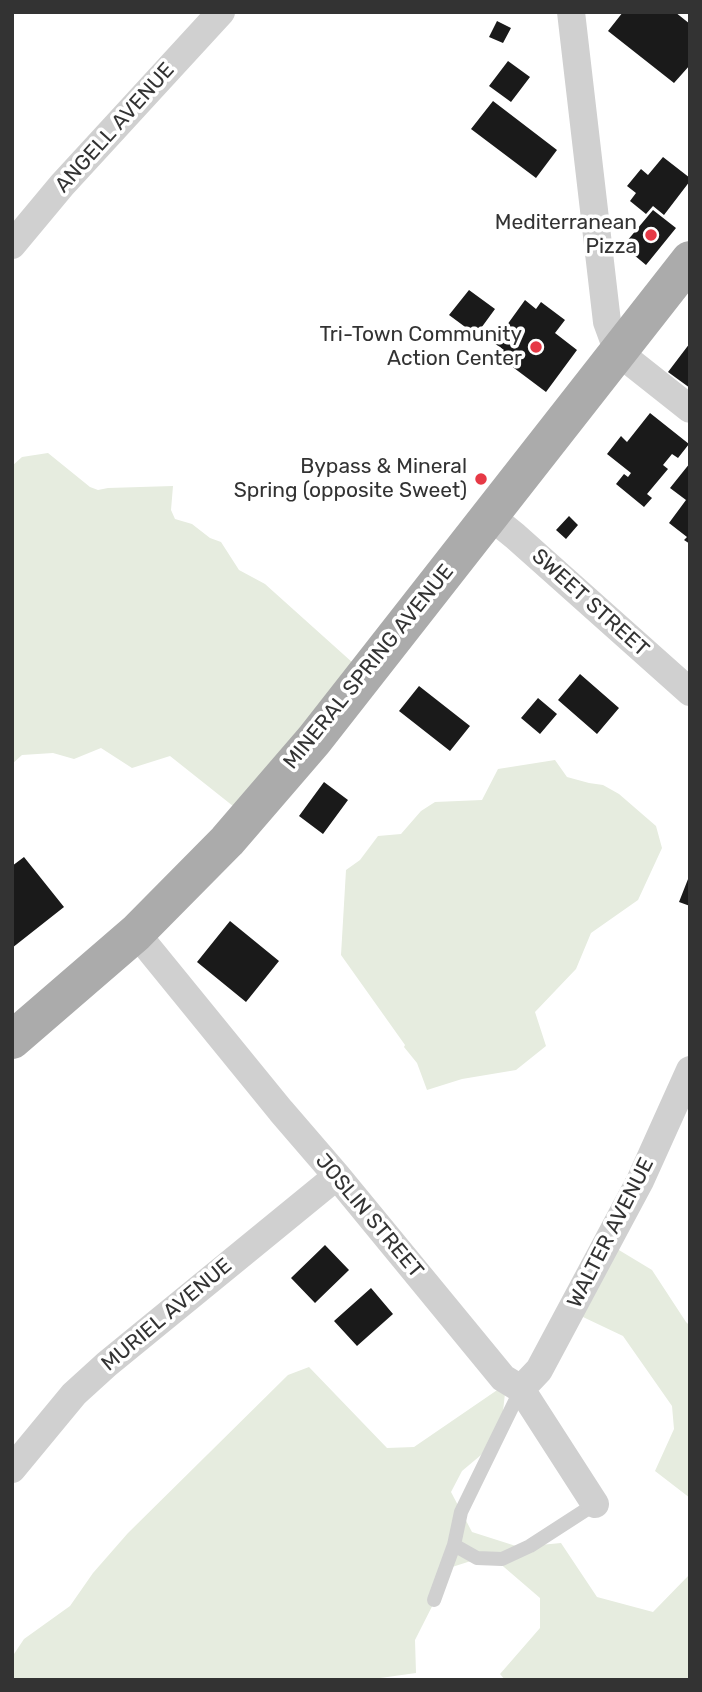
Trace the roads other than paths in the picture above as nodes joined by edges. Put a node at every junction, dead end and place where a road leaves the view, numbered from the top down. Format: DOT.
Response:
graph roads {
  1 [pos="220,12"];
  2 [pos="571,12"];
  3 [pos="12,245"];
  4 [pos="690,260"];
  5 [pos="618,352"];
  6 [pos="690,409"];
  7 [pos="489,515"];
  8 [pos="690,692"];
  9 [pos="136,933"];
  10 [pos="12,1040"];
  11 [pos="690,1070"];
  12 [pos="337,1176"];
  13 [pos="521,1389"];
  14 [pos="12,1469"];
  15 [pos="595,1504"];
  16 [pos="454,1545"];
  17 [pos="434,1600"];
  1 -- 3 [label="street, ANGELL AVENUE"];
  2 -- 5 [label="street"];
  4 -- 5 [label="main road, MINERAL SPRING AVENUE"];
  5 -- 6 [label="street"];
  5 -- 7 [label="main road, MINERAL SPRING AVENUE"];
  7 -- 8 [label="street, SWEET STREET"];
  7 -- 9 [label="main road, MINERAL SPRING AVENUE"];
  9 -- 10 [label="main road, MINERAL SPRING AVENUE"];
  9 -- 12 [label="street, JOSLIN STREET"];
  11 -- 13 [label="street, WALTER AVENUE"];
  12 -- 13 [label="street, JOSLIN STREET"];
  12 -- 14 [label="street, MURIEL AVENUE"];
  13 -- 15 [label="street, JOSLIN STREET"];
  13 -- 16 [label="lane"];
  15 -- 16 [label="lane"];
  16 -- 17 [label="lane"];
}
